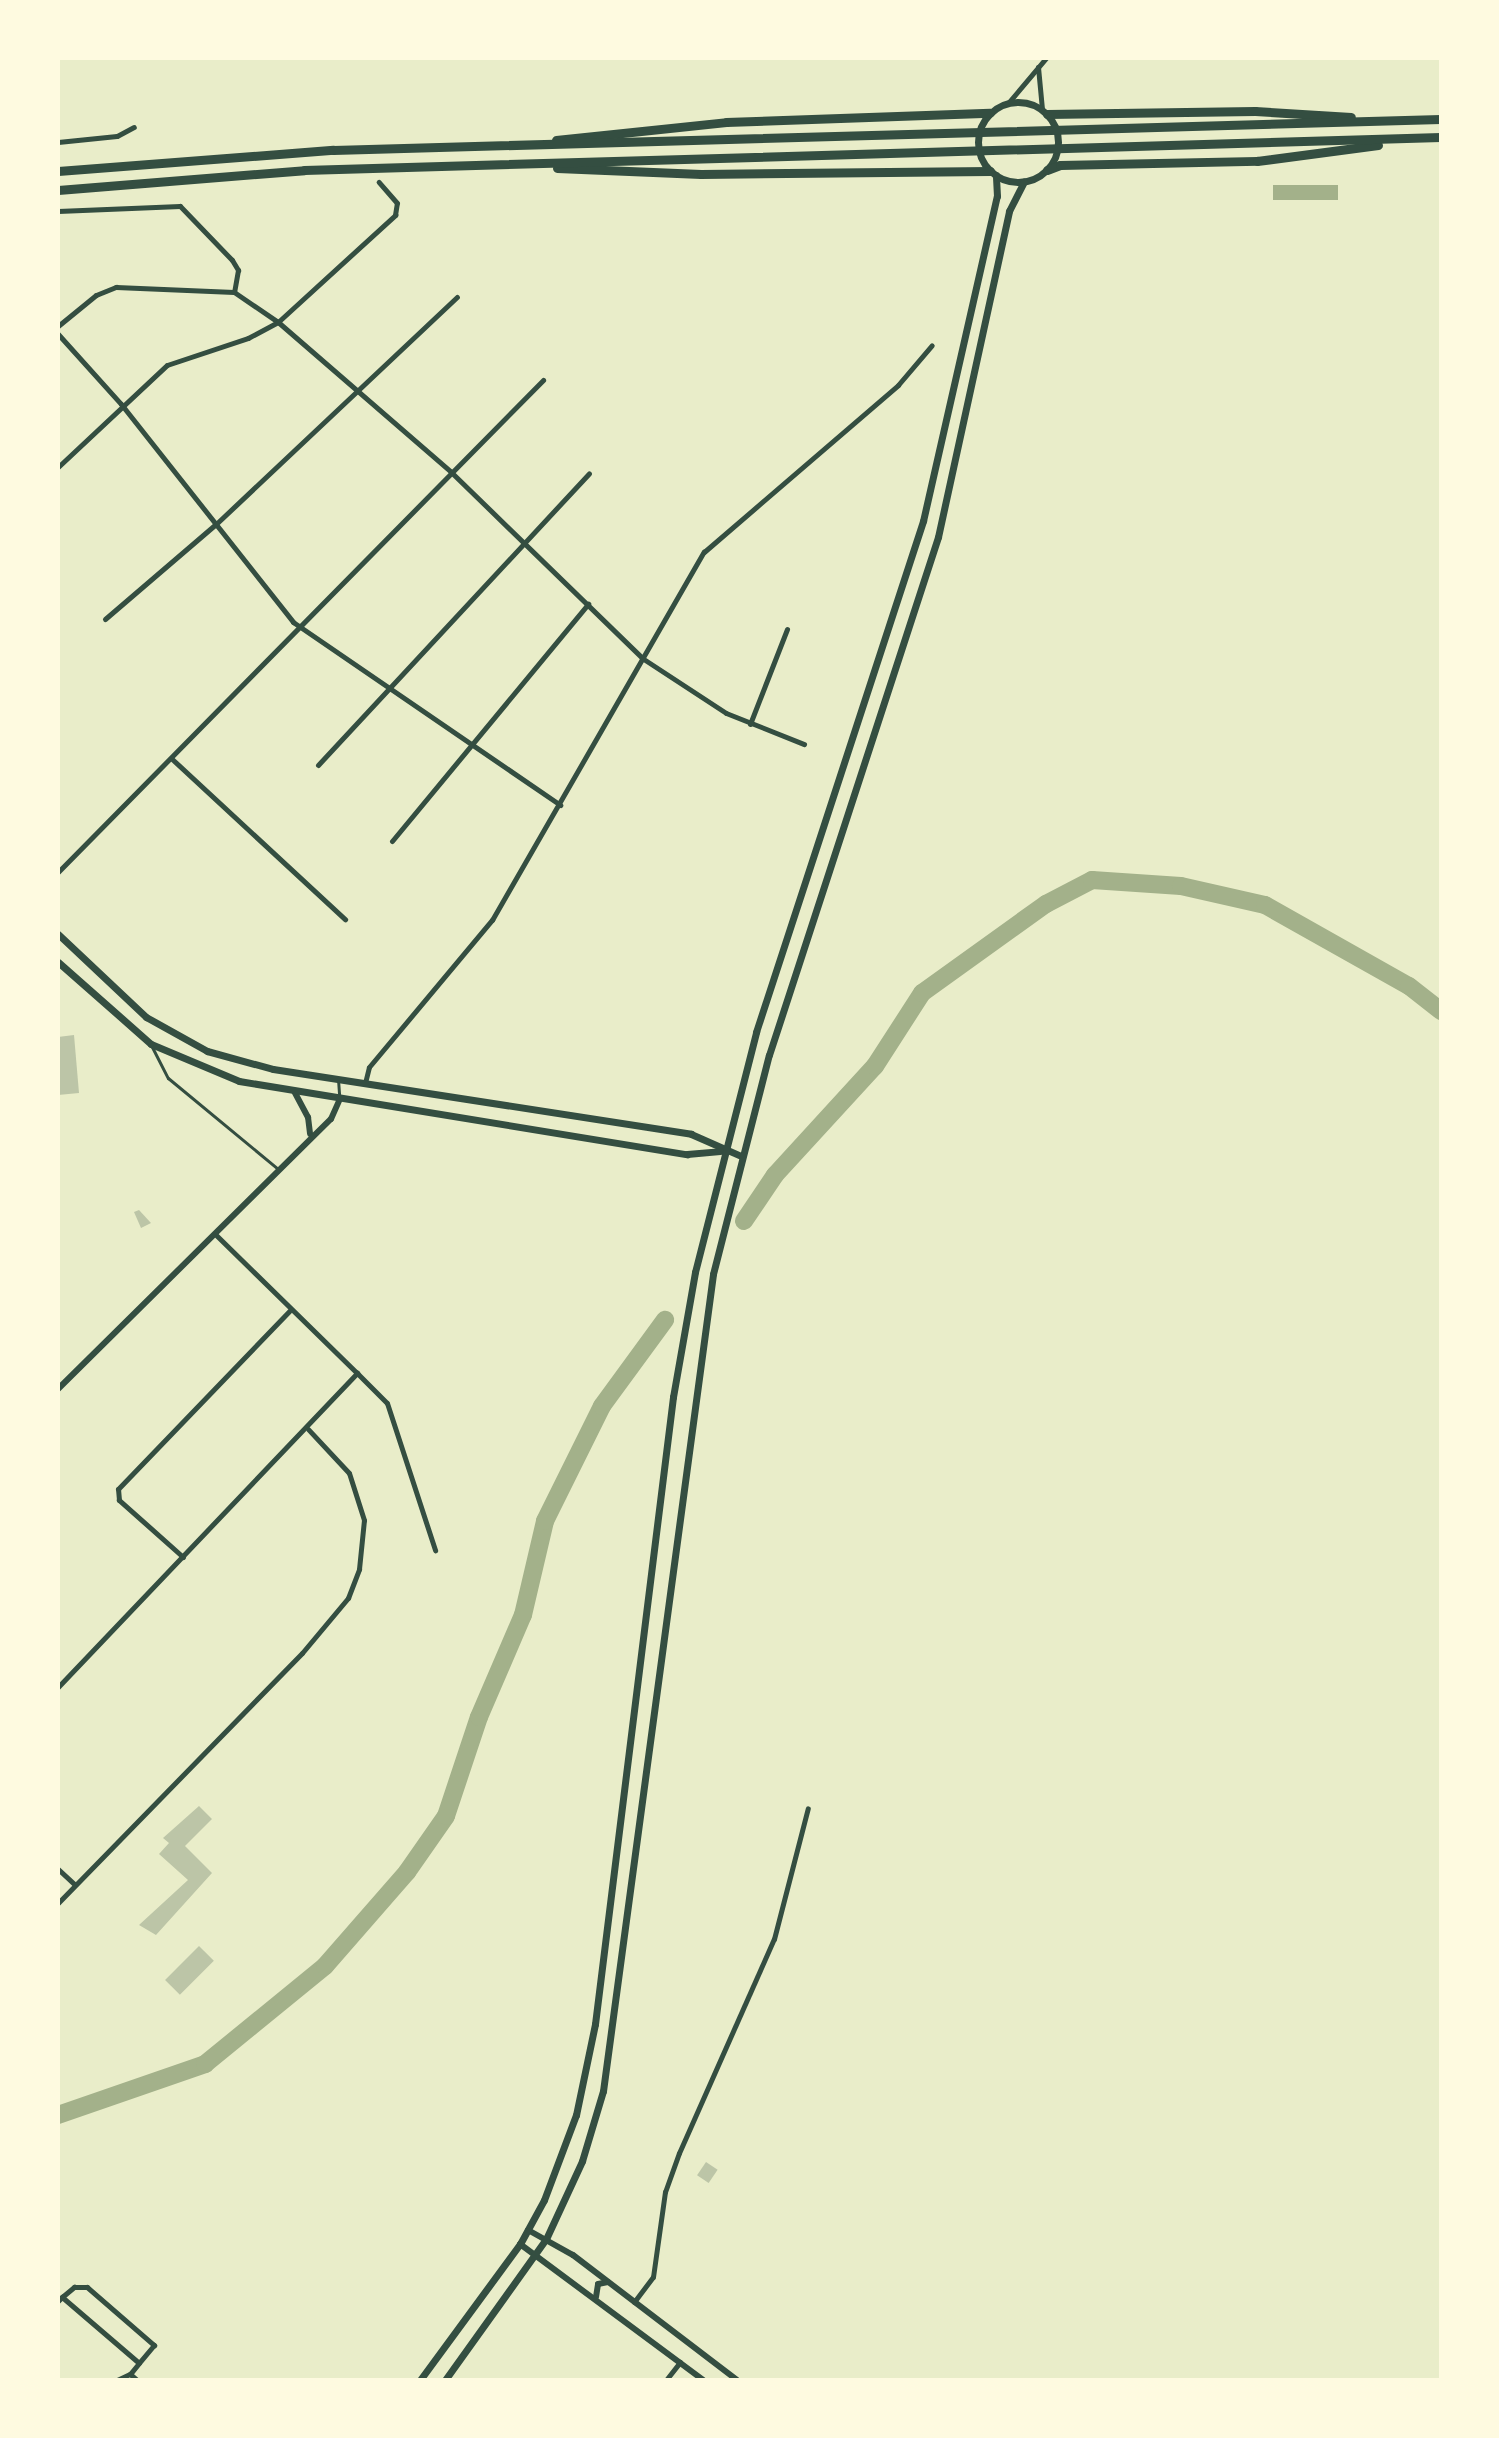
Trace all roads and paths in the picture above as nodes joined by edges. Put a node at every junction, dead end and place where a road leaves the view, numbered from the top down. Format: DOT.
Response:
graph roads {
  1 [pos="1046,58"];
  2 [pos="1038,66"];
  3 [pos="1008,103"];
  4 [pos="1044,112"];
  5 [pos="990,113"];
  6 [pos="1441,119"];
  7 [pos="1402,120"];
  8 [pos="134,127"];
  9 [pos="1441,137"];
  10 [pos="1421,138"];
  11 [pos="58,142"];
  12 [pos="533,145"];
  13 [pos="533,164"];
  14 [pos="1047,170"];
  15 [pos="58,171"];
  16 [pos="993,173"];
  17 [pos="379,182"];
  18 [pos="1024,182"];
  19 [pos="58,190"];
  20 [pos="58,211"];
  21 [pos="234,292"];
  22 [pos="457,297"];
  23 [pos="278,322"];
  24 [pos="58,326"];
  25 [pos="58,334"];
  26 [pos="932,345"];
  27 [pos="543,380"];
  28 [pos="355,389"];
  29 [pos="121,404"];
  30 [pos="58,467"];
  31 [pos="451,472"];
  32 [pos="589,473"];
  33 [pos="216,524"];
  34 [pos="523,544"];
  35 [pos="588,604"];
  36 [pos="105,619"];
  37 [pos="301,628"];
  38 [pos="787,629"];
  39 [pos="642,658"];
  40 [pos="389,690"];
  41 [pos="750,724"];
  42 [pos="804,744"];
  43 [pos="473,745"];
  44 [pos="172,759"];
  45 [pos="318,765"];
  46 [pos="560,805"];
  47 [pos="392,841"];
  48 [pos="58,872"];
  49 [pos="345,919"];
  50 [pos="58,934"];
  51 [pos="58,962"];
  52 [pos="160,1027"];
  53 [pos="151,1044"];
  54 [pos="338,1079"];
  55 [pos="365,1083"];
  56 [pos="294,1091"];
  57 [pos="340,1099"];
  58 [pos="538,1110"];
  59 [pos="536,1130"];
  60 [pos="310,1134"];
  61 [pos="722,1151"];
  62 [pos="741,1156"];
  63 [pos="278,1169"];
  64 [pos="215,1234"];
  65 [pos="289,1311"];
  66 [pos="357,1373"];
  67 [pos="58,1389"];
  68 [pos="673,1397"];
  69 [pos="692,1400"];
  70 [pos="308,1429"];
  71 [pos="435,1550"];
  72 [pos="183,1557"];
  73 [pos="58,1687"];
  74 [pos="808,1808"];
  75 [pos="58,1869"];
  76 [pos="75,1885"];
  77 [pos="58,1903"];
  78 [pos="610,1908"];
  79 [pos="628,1911"];
  80 [pos="528,2230"];
  81 [pos="546,2239"];
  82 [pos="520,2244"];
  83 [pos="537,2255"];
  84 [pos="608,2282"];
  85 [pos="596,2298"];
  86 [pos="60,2299"];
  87 [pos="634,2302"];
  88 [pos="681,2362"];
  89 [pos="139,2363"];
  90 [pos="130,2374"];
  91 [pos="85,2380"];
  92 [pos="99,2380"];
  93 [pos="117,2380"];
  94 [pos="137,2380"];
  95 [pos="420,2380"];
  96 [pos="445,2380"];
  97 [pos="666,2380"];
  98 [pos="703,2380"];
  99 [pos="737,2380"];
  1 -- 2 [label="street"];
  2 -- 3 [label="street"];
  2 -- 4 [label="street"];
  3 -- 4 [label="main road"];
  3 -- 5 [label="main road"];
  4 -- 7 [label="highway"];
  4 -- 14 [label="main road"];
  5 -- 12 [label="highway"];
  5 -- 16 [label="main road"];
  6 -- 7 [label="highway"];
  7 -- 12 [label="highway"];
  8 -- 11 [label="street"];
  9 -- 10 [label="highway"];
  10 -- 13 [label="highway"];
  10 -- 14 [label="highway"];
  12 -- 15 [label="highway"];
  13 -- 16 [label="highway"];
  13 -- 19 [label="highway"];
  14 -- 18 [label="main road"];
  16 -- 18 [label="main road"];
  16 -- 61 [label="main road"];
  17 -- 23 [label="street"];
  18 -- 62 [label="main road"];
  20 -- 21 [label="street"];
  21 -- 23 [label="street"];
  21 -- 24 [label="street"];
  22 -- 28 [label="street"];
  23 -- 28 [label="street"];
  23 -- 29 [label="street"];
  25 -- 29 [label="street"];
  26 -- 39 [label="street"];
  27 -- 31 [label="street"];
  28 -- 31 [label="street"];
  28 -- 33 [label="street"];
  29 -- 30 [label="street"];
  29 -- 33 [label="street"];
  31 -- 34 [label="street"];
  31 -- 37 [label="street"];
  32 -- 34 [label="street"];
  33 -- 36 [label="street"];
  33 -- 37 [label="street"];
  34 -- 35 [label="street"];
  34 -- 40 [label="street"];
  35 -- 39 [label="street"];
  35 -- 43 [label="street"];
  37 -- 40 [label="street"];
  37 -- 44 [label="street"];
  38 -- 41 [label="street"];
  39 -- 41 [label="street"];
  39 -- 46 [label="street"];
  40 -- 43 [label="street"];
  40 -- 45 [label="street"];
  41 -- 42 [label="street"];
  43 -- 46 [label="street"];
  43 -- 47 [label="street"];
  44 -- 48 [label="street"];
  44 -- 49 [label="street"];
  46 -- 55 [label="street"];
  50 -- 52 [label="main road"];
  51 -- 53 [label="main road"];
  52 -- 53 [label="main road"];
  52 -- 54 [label="main road"];
  53 -- 56 [label="main road"];
  53 -- 63 [label="lane"];
  54 -- 55 [label="main road"];
  54 -- 57 [label="lane"];
  55 -- 58 [label="main road"];
  56 -- 57 [label="main road"];
  56 -- 60 [label="street"];
  57 -- 59 [label="main road"];
  57 -- 60 [label="street"];
  58 -- 59 [label="main road"];
  58 -- 61 [label="main road"];
  59 -- 61 [label="main road"];
  60 -- 63 [label="street"];
  61 -- 62 [label="main road"];
  61 -- 68 [label="main road"];
  62 -- 69 [label="main road"];
  63 -- 64 [label="street"];
  64 -- 65 [label="street"];
  64 -- 67 [label="street"];
  65 -- 66 [label="street"];
  65 -- 72 [label="street"];
  66 -- 70 [label="street"];
  66 -- 71 [label="street"];
  68 -- 69 [label="main road"];
  68 -- 78 [label="main road"];
  69 -- 79 [label="main road"];
  70 -- 72 [label="street"];
  70 -- 76 [label="street"];
  72 -- 73 [label="street"];
  74 -- 87 [label="street"];
  75 -- 76 [label="street"];
  76 -- 77 [label="street"];
  78 -- 79 [label="main road"];
  78 -- 80 [label="main road"];
  79 -- 81 [label="main road"];
  80 -- 81 [label="street"];
  80 -- 82 [label="main road"];
  81 -- 83 [label="main road"];
  81 -- 84 [label="street"];
  82 -- 83 [label="street"];
  82 -- 95 [label="main road"];
  83 -- 85 [label="street"];
  83 -- 96 [label="main road"];
  84 -- 85 [label="street"];
  84 -- 87 [label="street"];
  85 -- 88 [label="street"];
  86 -- 89 [label="street"];
  86 -- 89 [label="street"];
  87 -- 99 [label="street"];
  88 -- 97 [label="street"];
  88 -- 98 [label="street"];
  89 -- 90 [label="street"];
  90 -- 93 [label="street"];
  90 -- 94 [label="street"];
  91 -- 92 [label="street"];
}
